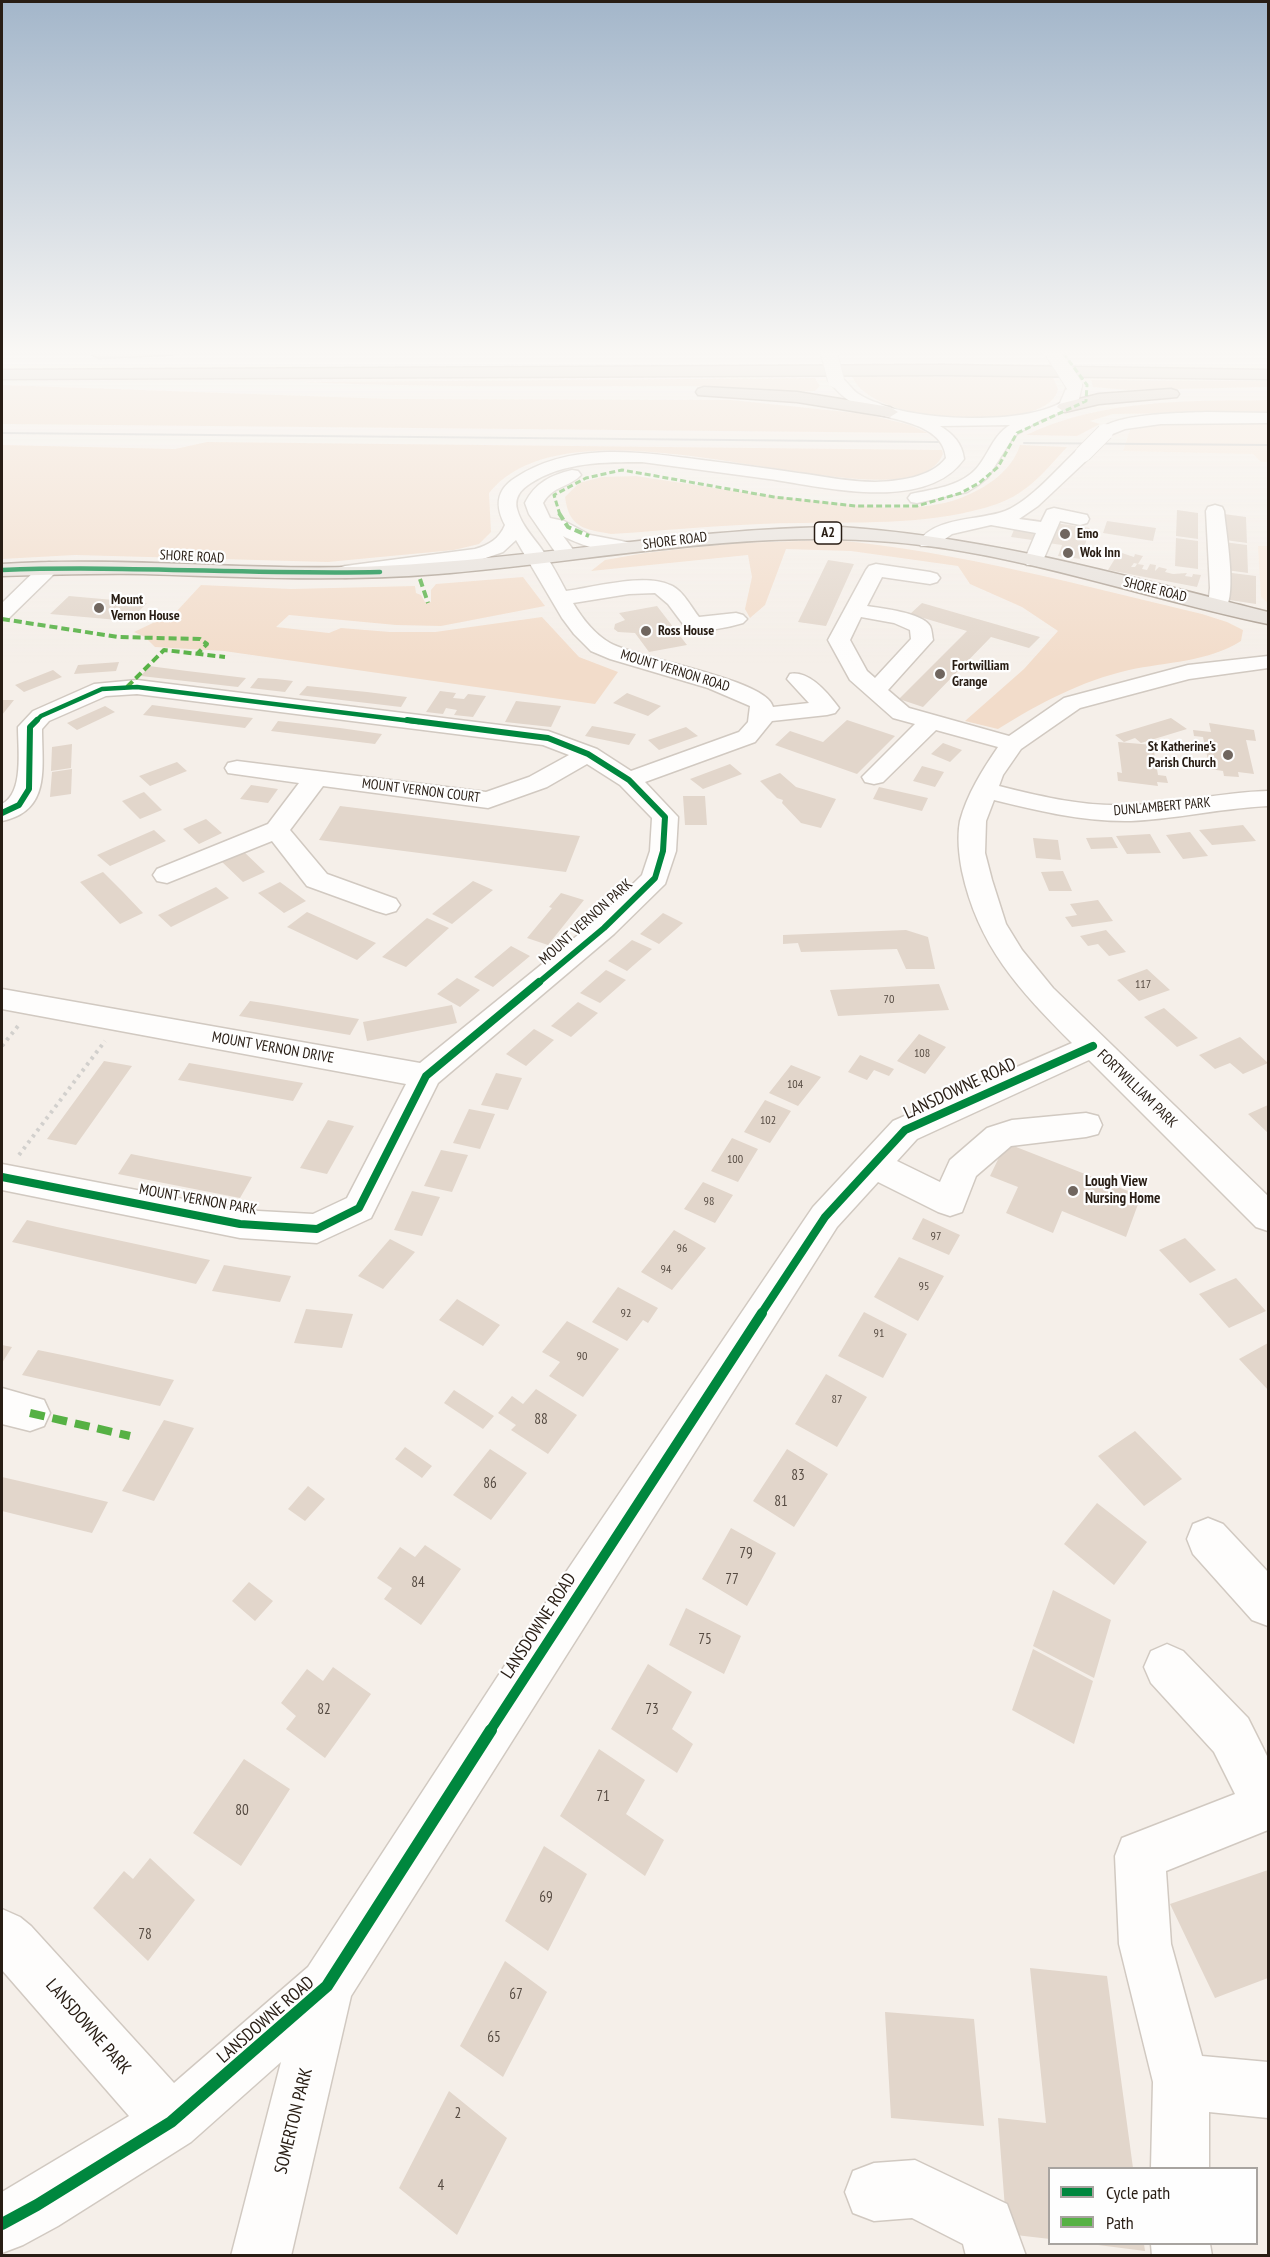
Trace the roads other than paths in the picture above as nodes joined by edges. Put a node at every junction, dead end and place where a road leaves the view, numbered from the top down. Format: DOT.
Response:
graph roads {
  1 [pos="956,455"];
  2 [pos="993,455"];
  3 [pos="1082,455"];
  4 [pos="1215,511"];
  5 [pos="1080,519"];
  6 [pos="990,520"];
  7 [pos="544,523"];
  8 [pos="515,524"];
  9 [pos="1047,529"];
  10 [pos="928,542"];
  11 [pos="625,547"];
  12 [pos="567,555"];
  13 [pos="538,558"];
  14 [pos="1034,561"];
  15 [pos="49,568"];
  16 [pos="2,570"];
  17 [pos="338,574"];
  18 [pos="930,578"];
  19 [pos="561,598"];
  20 [pos="1218,606"];
  21 [pos="855,610"];
  22 [pos="2,614"];
  23 [pos="1269,618"];
  24 [pos="736,619"];
  25 [pos="1269,662"];
  26 [pos="798,679"];
  27 [pos="876,690"];
  28 [pos="764,714"];
  29 [pos="932,721"];
  30 [pos="1013,744"];
  31 [pos="588,754"];
  32 [pos="237,768"];
  33 [pos="874,777"];
  34 [pos="316,778"];
  35 [pos="629,780"];
  36 [pos="986,790"];
  37 [pos="1269,799"];
  38 [pos="2,813"];
  39 [pos="277,830"];
  40 [pos="167,875"];
  41 [pos="386,905"];
  42 [pos="2,999"];
  43 [pos="1093,1046"];
  44 [pos="426,1076"];
  45 [pos="1086,1125"];
  46 [pos="873,1165"];
  47 [pos="2,1177"];
  48 [pos="1269,1217"];
  49 [pos="1208,1539"];
  50 [pos="1269,1604"];
  51 [pos="1167,1667"];
  52 [pos="1268,1805"];
  53 [pos="2,1935"];
  54 [pos="327,1986"];
  55 [pos="1181,2082"];
  56 [pos="1269,2090"];
  57 [pos="171,2122"];
  58 [pos="1180,2167"];
  59 [pos="874,2192"];
  60 [pos="2,2224"];
  61 [pos="261,2256"];
  62 [pos="996,2256"];
  1 -- 8 [label="street"];
  2 -- 7 [label="street"];
  3 -- 6 [label="street, bridge"];
  4 -- 20 [label="street"];
  5 -- 9 [label="street"];
  6 -- 9 [label="street"];
  6 -- 10 [label="street"];
  7 -- 11 [label="street"];
  7 -- 12 [label="street"];
  8 -- 13 [label="street, MOUNT VERNON ROAD"];
  8 -- 17 [label="street"];
  9 -- 14 [label="street"];
  10 -- 11 [label="main road, SHORE ROAD / A2"];
  10 -- 14 [label="main road, SHORE ROAD / A2"];
  11 -- 12 [label="main road, SHORE ROAD / A2"];
  12 -- 13 [label="main road, SHORE ROAD / A2"];
  13 -- 17 [label="main road, SHORE ROAD / A2"];
  13 -- 19 [label="street, MOUNT VERNON ROAD"];
  14 -- 20 [label="main road, SHORE ROAD / A2"];
  15 -- 16 [label="main road, SHORE ROAD / A2"];
  15 -- 17 [label="main road, SHORE ROAD / A2"];
  15 -- 22 [label="street"];
  18 -- 21 [label="street"];
  19 -- 24 [label="street"];
  19 -- 28 [label="street, MOUNT VERNON ROAD"];
  20 -- 23 [label="main road, SHORE ROAD / A2"];
  21 -- 27 [label="street"];
  21 -- 27 [label="street"];
  25 -- 30 [label="street, FORTWILLIAM PARK"];
  26 -- 28 [label="street"];
  27 -- 29 [label="street"];
  28 -- 35 [label="street"];
  29 -- 30 [label="street"];
  29 -- 33 [label="street"];
  30 -- 36 [label="street, FORTWILLIAM PARK"];
  31 -- 34 [label="street, MOUNT VERNON COURT"];
  31 -- 35 [label="street, MOUNT VERNON PARK"];
  31 -- 38 [label="street, MOUNT VERNON PARK"];
  32 -- 34 [label="street, MOUNT VERNON COURT"];
  34 -- 39 [label="street"];
  35 -- 44 [label="street, MOUNT VERNON PARK"];
  36 -- 37 [label="street, DUNLAMBERT PARK"];
  36 -- 43 [label="street, FORTWILLIAM PARK"];
  39 -- 40 [label="street"];
  39 -- 41 [label="street"];
  42 -- 44 [label="street, MOUNT VERNON DRIVE"];
  43 -- 46 [label="street, LANSDOWNE ROAD"];
  43 -- 48 [label="street, FORTWILLIAM PARK"];
  44 -- 47 [label="street, MOUNT VERNON PARK"];
  45 -- 46 [label="street"];
  46 -- 54 [label="street, LANSDOWNE ROAD"];
  49 -- 50 [label="street"];
  51 -- 52 [label="street"];
  52 -- 55 [label="street"];
  53 -- 57 [label="street, LANSDOWNE PARK"];
  54 -- 57 [label="street, LANSDOWNE ROAD"];
  54 -- 61 [label="street, SOMERTON PARK"];
  55 -- 56 [label="street"];
  55 -- 58 [label="street"];
  57 -- 60 [label="street, LANSDOWNE ROAD"];
  59 -- 62 [label="street"];
}
